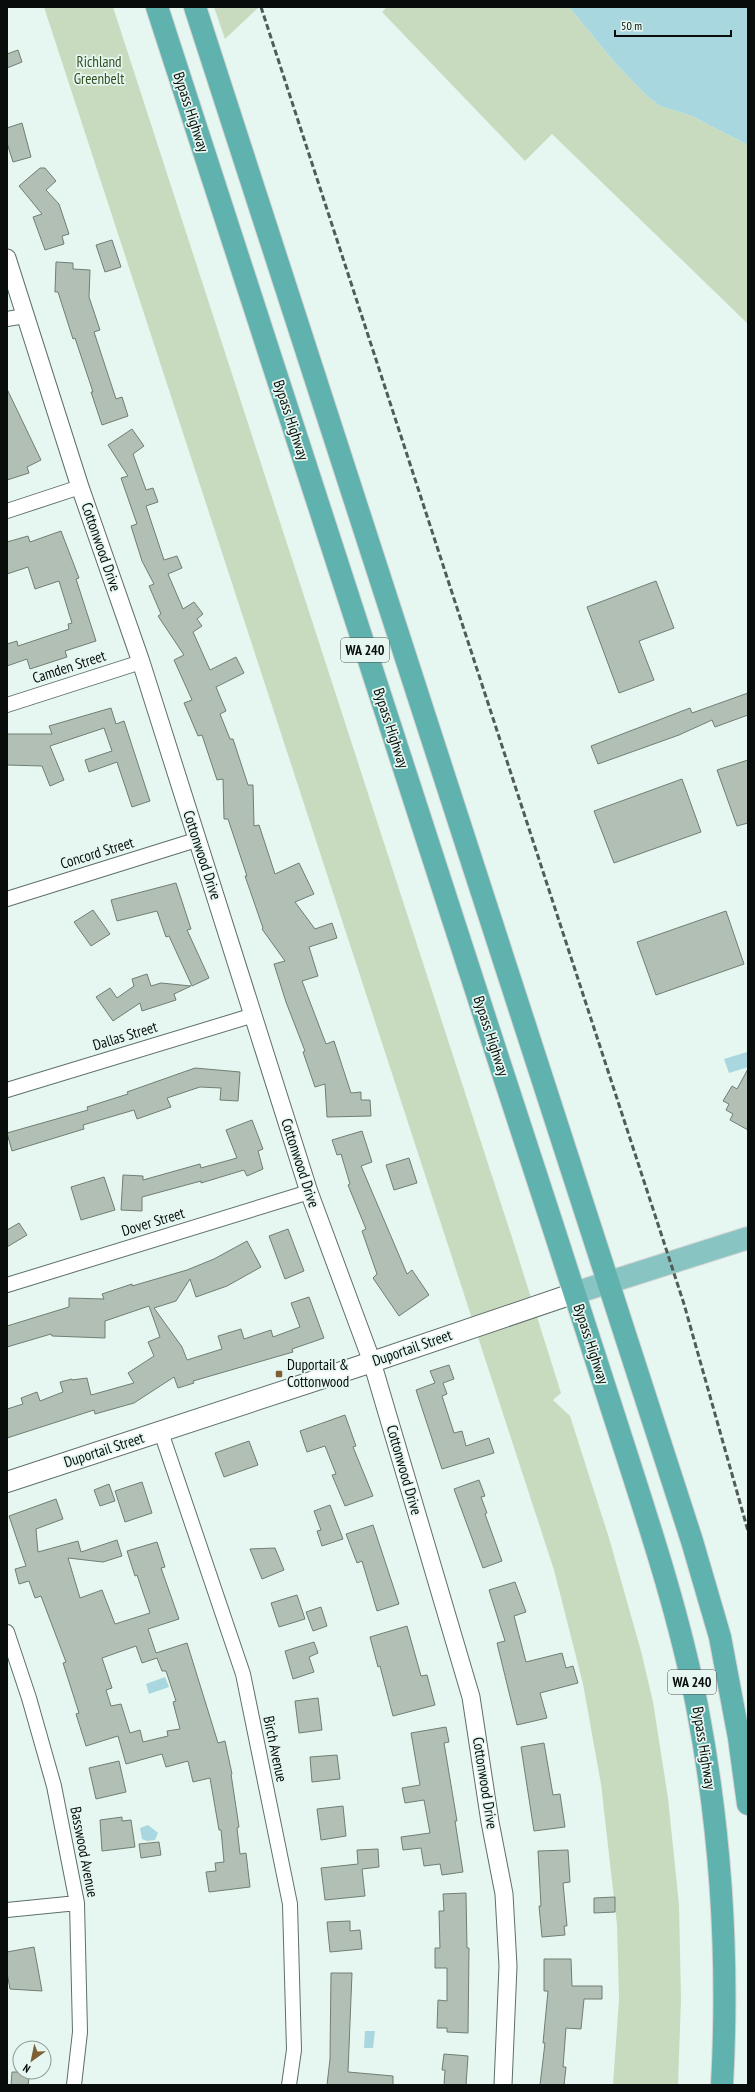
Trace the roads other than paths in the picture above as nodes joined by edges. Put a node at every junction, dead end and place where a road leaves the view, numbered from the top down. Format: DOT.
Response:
graph roads {
  1 [pos="157,7"];
  2 [pos="196,7"];
  3 [pos="7,258"];
  4 [pos="25,316"];
  5 [pos="7,318"];
  6 [pos="80,487"];
  7 [pos="7,510"];
  8 [pos="141,662"];
  9 [pos="7,705"];
  10 [pos="196,840"];
  11 [pos="7,899"];
  12 [pos="254,1015"];
  13 [pos="7,1090"];
  14 [pos="309,1192"];
  15 [pos="748,1238"];
  16 [pos="609,1283"];
  17 [pos="7,1285"];
  18 [pos="575,1293"];
  19 [pos="372,1362"];
  20 [pos="161,1432"];
  21 [pos="7,1482"];
  22 [pos="7,1632"];
  23 [pos="748,1804"];
  24 [pos="77,1903"];
  25 [pos="7,1910"];
  26 [pos="74,2085"];
  27 [pos="289,2085"];
  28 [pos="503,2085"];
  29 [pos="722,2085"];
  1 -- 18 [label="highway, Bypass Highway / WA 240"];
  2 -- 16 [label="highway, WA 240"];
  3 -- 4 [label="street, Cottonwood Drive"];
  4 -- 5 [label="street"];
  4 -- 6 [label="street, Cottonwood Drive"];
  6 -- 7 [label="street"];
  6 -- 8 [label="street, Cottonwood Drive"];
  8 -- 9 [label="street, Camden Street"];
  8 -- 10 [label="street, Cottonwood Drive"];
  10 -- 11 [label="street, Concord Street"];
  10 -- 12 [label="street, Cottonwood Drive"];
  12 -- 13 [label="street, Dallas Street"];
  12 -- 14 [label="street, Cottonwood Drive"];
  14 -- 17 [label="street, Dover Street"];
  14 -- 19 [label="street, Cottonwood Drive"];
  15 -- 16 [label="main road, Duportail Street"];
  16 -- 18 [label="main road, Duportail Street"];
  16 -- 23 [label="highway, WA 240"];
  18 -- 19 [label="main road, Duportail Street"];
  18 -- 29 [label="highway, Bypass Highway / WA 240"];
  19 -- 20 [label="main road, Duportail Street"];
  19 -- 28 [label="street, Cottonwood Drive"];
  20 -- 21 [label="main road, Duportail Street"];
  20 -- 27 [label="street, Birch Avenue"];
  22 -- 24 [label="street, Basswood Avenue"];
  24 -- 25 [label="street"];
  24 -- 26 [label="street, Basswood Avenue"];
}
